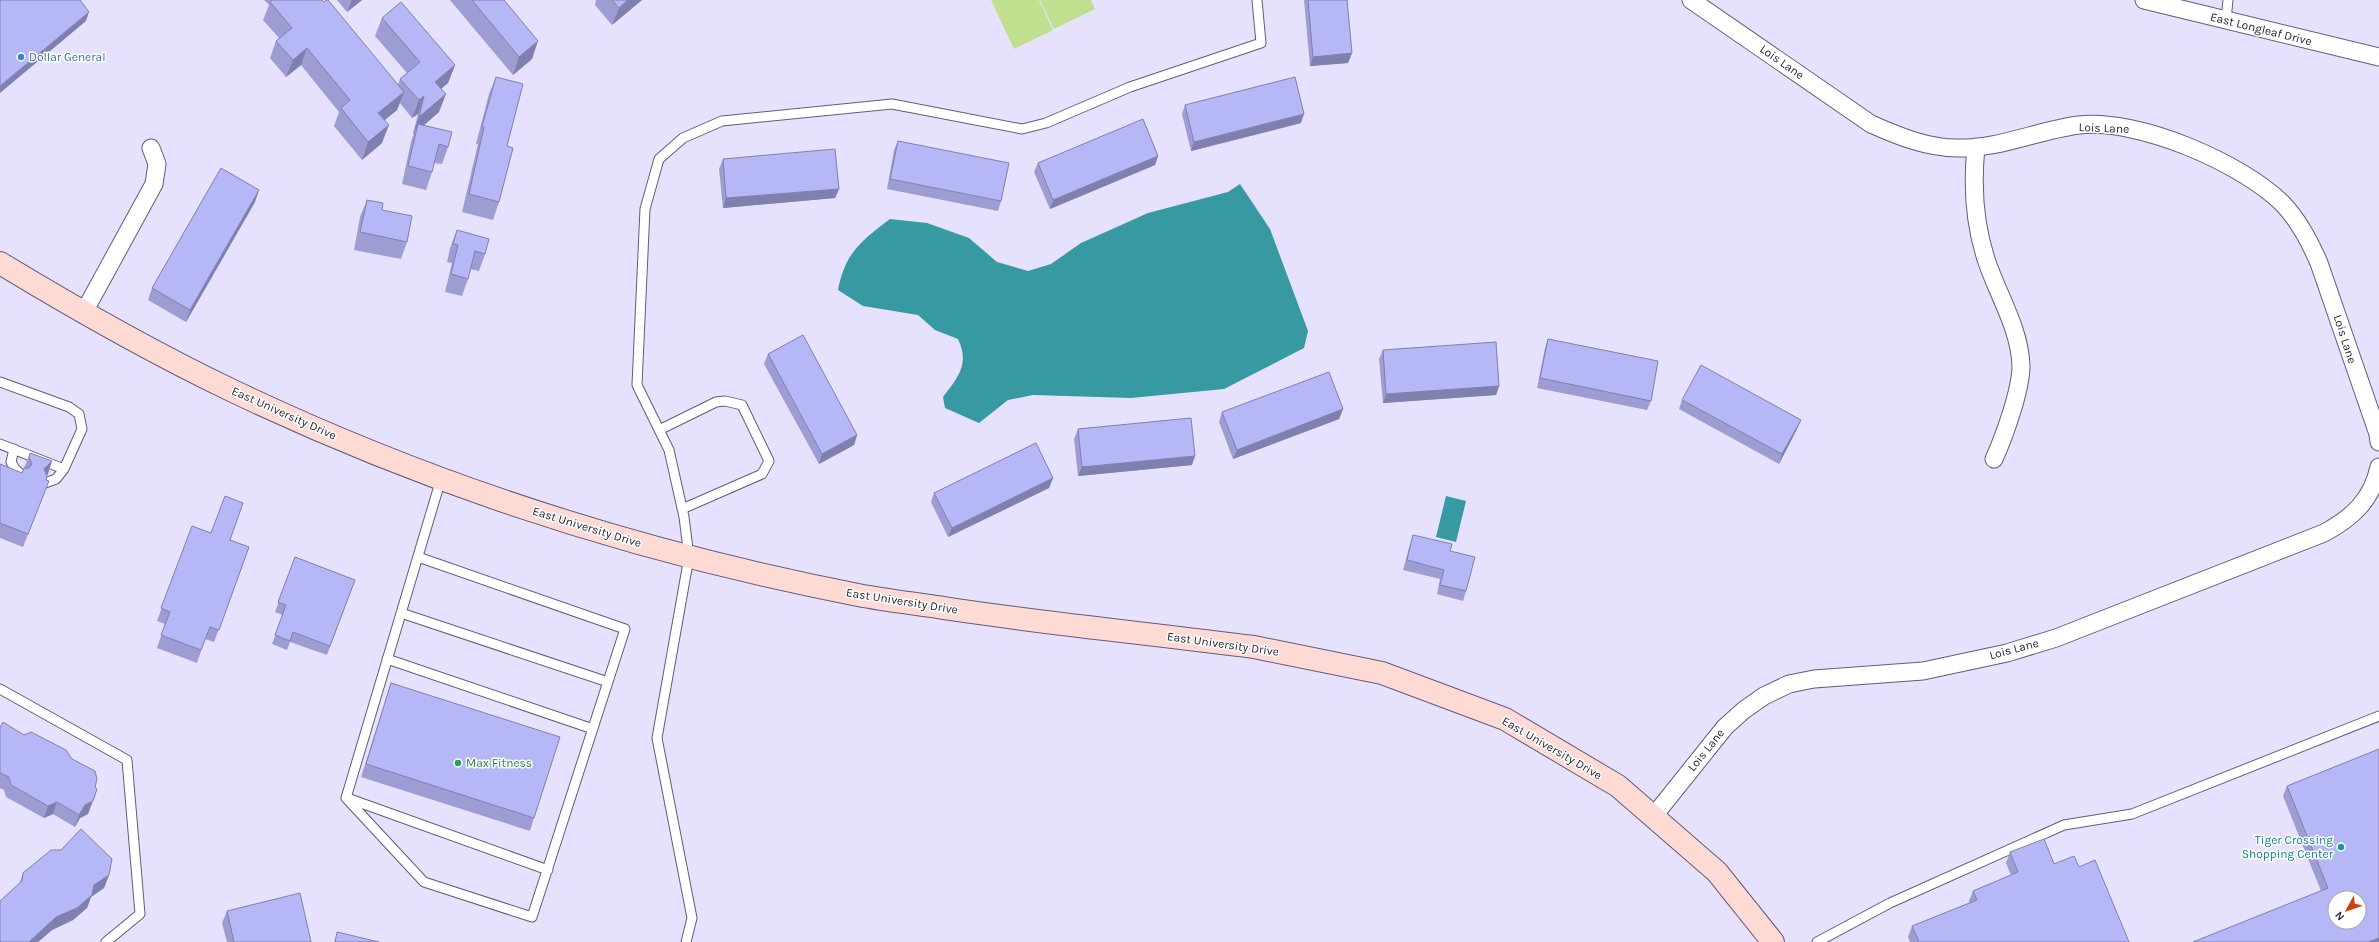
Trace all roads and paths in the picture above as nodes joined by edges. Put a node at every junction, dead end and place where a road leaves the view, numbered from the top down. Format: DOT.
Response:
graph roads {
  1 [pos="1257,0"];
  2 [pos="1692,0"];
  3 [pos="2144,0"];
  4 [pos="2228,0"];
  5 [pos="2226,20"];
  6 [pos="2379,57"];
  7 [pos="1976,147"];
  8 [pos="151,148"];
  9 [pos="0,263"];
  10 [pos="84,312"];
  11 [pos="0,382"];
  12 [pos="659,430"];
  13 [pos="2379,442"];
  14 [pos="0,444"];
  15 [pos="14,450"];
  16 [pos="1994,459"];
  17 [pos="2379,467"];
  18 [pos="64,469"];
  19 [pos="22,475"];
  20 [pos="441,479"];
  21 [pos="45,483"];
  22 [pos="682,509"];
  23 [pos="418,557"];
  24 [pos="690,557"];
  25 [pos="401,613"];
  26 [pos="387,659"];
  27 [pos="608,682"];
  28 [pos="0,689"];
  29 [pos="2379,716"];
  30 [pos="593,729"];
  31 [pos="346,798"];
  32 [pos="1653,817"];
  33 [pos="548,870"];
  34 [pos="106,942"];
  35 [pos="686,942"];
  36 [pos="1773,942"];
  37 [pos="1817,942"];
  1 -- 12 [label="lane"];
  2 -- 7 [label="street, Lois Lane"];
  3 -- 5 [label="street, East Longleaf Drive"];
  4 -- 5 [label="lane"];
  5 -- 6 [label="street, East Longleaf Drive"];
  7 -- 13 [label="street, Lois Lane"];
  7 -- 16 [label="street"];
  8 -- 10 [label="street"];
  9 -- 10 [label="main road, East University Drive"];
  10 -- 20 [label="main road, East University Drive"];
  11 -- 18 [label="lane"];
  12 -- 22 [label="lane"];
  12 -- 22 [label="lane"];
  14 -- 15 [label="lane"];
  15 -- 18 [label="lane"];
  15 -- 19 [label="lane"];
  17 -- 32 [label="street, Lois Lane"];
  18 -- 21 [label="lane"];
  20 -- 23 [label="lane"];
  20 -- 24 [label="main road, East University Drive"];
  22 -- 24 [label="lane"];
  23 -- 25 [label="lane"];
  23 -- 27 [label="lane"];
  24 -- 32 [label="main road, East University Drive"];
  24 -- 35 [label="lane"];
  25 -- 26 [label="lane"];
  25 -- 27 [label="lane"];
  26 -- 30 [label="lane"];
  26 -- 31 [label="lane"];
  27 -- 30 [label="lane"];
  28 -- 34 [label="lane"];
  29 -- 37 [label="lane"];
  30 -- 33 [label="lane"];
  31 -- 33 [label="lane"];
  31 -- 33 [label="lane"];
  32 -- 36 [label="main road, East University Drive"];
}
